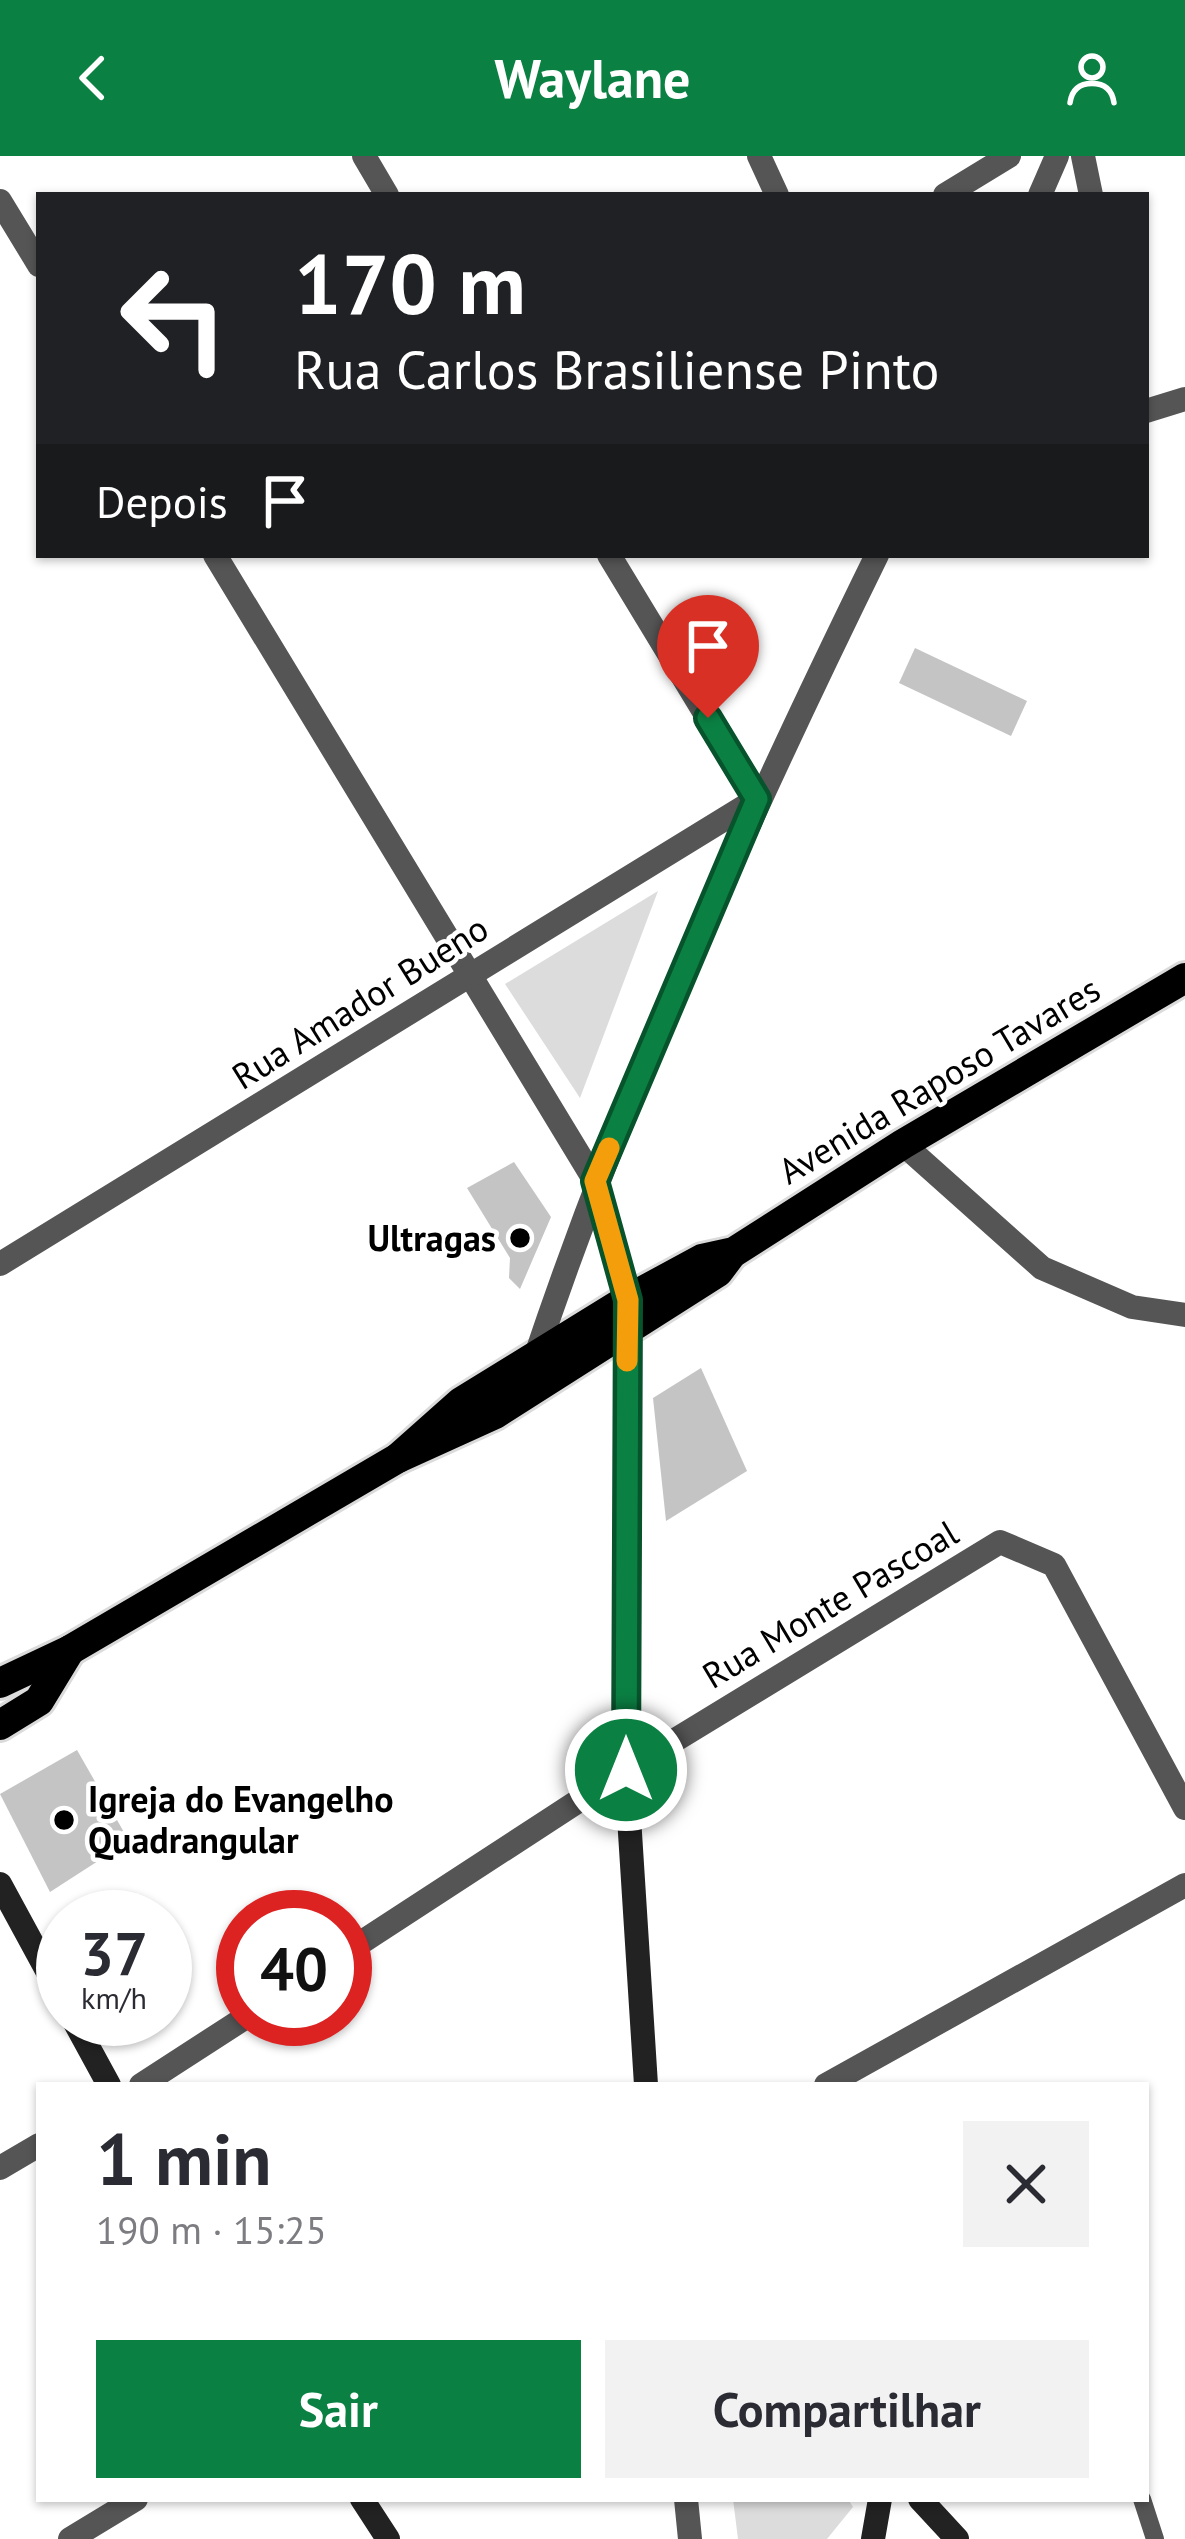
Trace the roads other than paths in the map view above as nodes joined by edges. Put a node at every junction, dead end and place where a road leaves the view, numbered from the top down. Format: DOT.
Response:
graph roads {
  1 [pos="364,156"];
  2 [pos="760,156"];
  3 [pos="1009,156"];
  4 [pos="1058,156"];
  5 [pos="1083,156"];
  6 [pos="385,192"];
  7 [pos="776,192"];
  8 [pos="950,192"];
  9 [pos="1041,192"];
  10 [pos="1090,192"];
  11 [pos="0,201"];
  12 [pos="36,260"];
  13 [pos="1185,399"];
  14 [pos="1149,410"];
  15 [pos="217,558"];
  16 [pos="611,558"];
  17 [pos="876,558"];
  18 [pos="757,799"];
  19 [pos="471,975"];
  20 [pos="1185,978"];
  21 [pos="903,1144"];
  22 [pos="595,1181"];
  23 [pos="0,1264"];
  24 [pos="628,1315"];
  25 [pos="1185,1315"];
  26 [pos="534,1361"];
  27 [pos="398,1458"];
  28 [pos="70,1650"];
  29 [pos="0,1683"];
  30 [pos="0,1725"];
  31 [pos="626,1770"];
  32 [pos="1185,1808"];
  33 [pos="0,1884"];
  34 [pos="1185,1886"];
  35 [pos="372,1935"];
  36 [pos="36,1950"];
  37 [pos="216,2036"];
  38 [pos="88,2046"];
  39 [pos="107,2082"];
  40 [pos="146,2082"];
  41 [pos="646,2082"];
  42 [pos="831,2082"];
  43 [pos="36,2147"];
  44 [pos="0,2168"];
  45 [pos="131,2502"];
  46 [pos="364,2502"];
  47 [pos="686,2502"];
  48 [pos="879,2502"];
  49 [pos="923,2502"];
  50 [pos="1143,2502"];
  51 [pos="70,2539"];
  52 [pos="388,2539"];
  53 [pos="690,2539"];
  54 [pos="872,2539"];
  55 [pos="957,2539"];
  56 [pos="1155,2539"];
  1 -- 6 [label="street"];
  2 -- 7 [label="street"];
  3 -- 8 [label="street"];
  4 -- 9 [label="street"];
  5 -- 10 [label="street"];
  11 -- 12 [label="street"];
  13 -- 14 [label="street"];
  15 -- 19 [label="street"];
  16 -- 18 [label="street"];
  17 -- 18 [label="street"];
  18 -- 19 [label="street, Rua Amador Bueno"];
  18 -- 22 [label="street"];
  19 -- 22 [label="street"];
  19 -- 23 [label="street, Rua Amador Bueno"];
  20 -- 21 [label="main road, Avenida Raposo Tavares"];
  21 -- 24 [label="main road, Avenida Raposo Tavares"];
  21 -- 25 [label="street"];
  22 -- 24 [label="street"];
  22 -- 26 [label="street"];
  24 -- 26 [label="main road, Avenida Raposo Tavares"];
  24 -- 27 [label="main road, Avenida Raposo Tavares"];
  24 -- 31 [label="street"];
  26 -- 27 [label="main road, Avenida Raposo Tavares"];
  27 -- 28 [label="main road, Avenida Raposo Tavares"];
  28 -- 29 [label="main road, Avenida Raposo Tavares"];
  28 -- 30 [label="main road"];
  31 -- 32 [label="street, Rua Monte Pascoal"];
  31 -- 35 [label="street, Rua Monte Pascoal"];
  31 -- 41 [label="street"];
  33 -- 36 [label="street"];
  34 -- 42 [label="street"];
  37 -- 40 [label="street"];
  38 -- 39 [label="street"];
  43 -- 44 [label="street"];
  45 -- 51 [label="street"];
  46 -- 52 [label="street"];
  47 -- 53 [label="street"];
  48 -- 54 [label="street"];
  49 -- 55 [label="street"];
  50 -- 56 [label="lane"];
}
